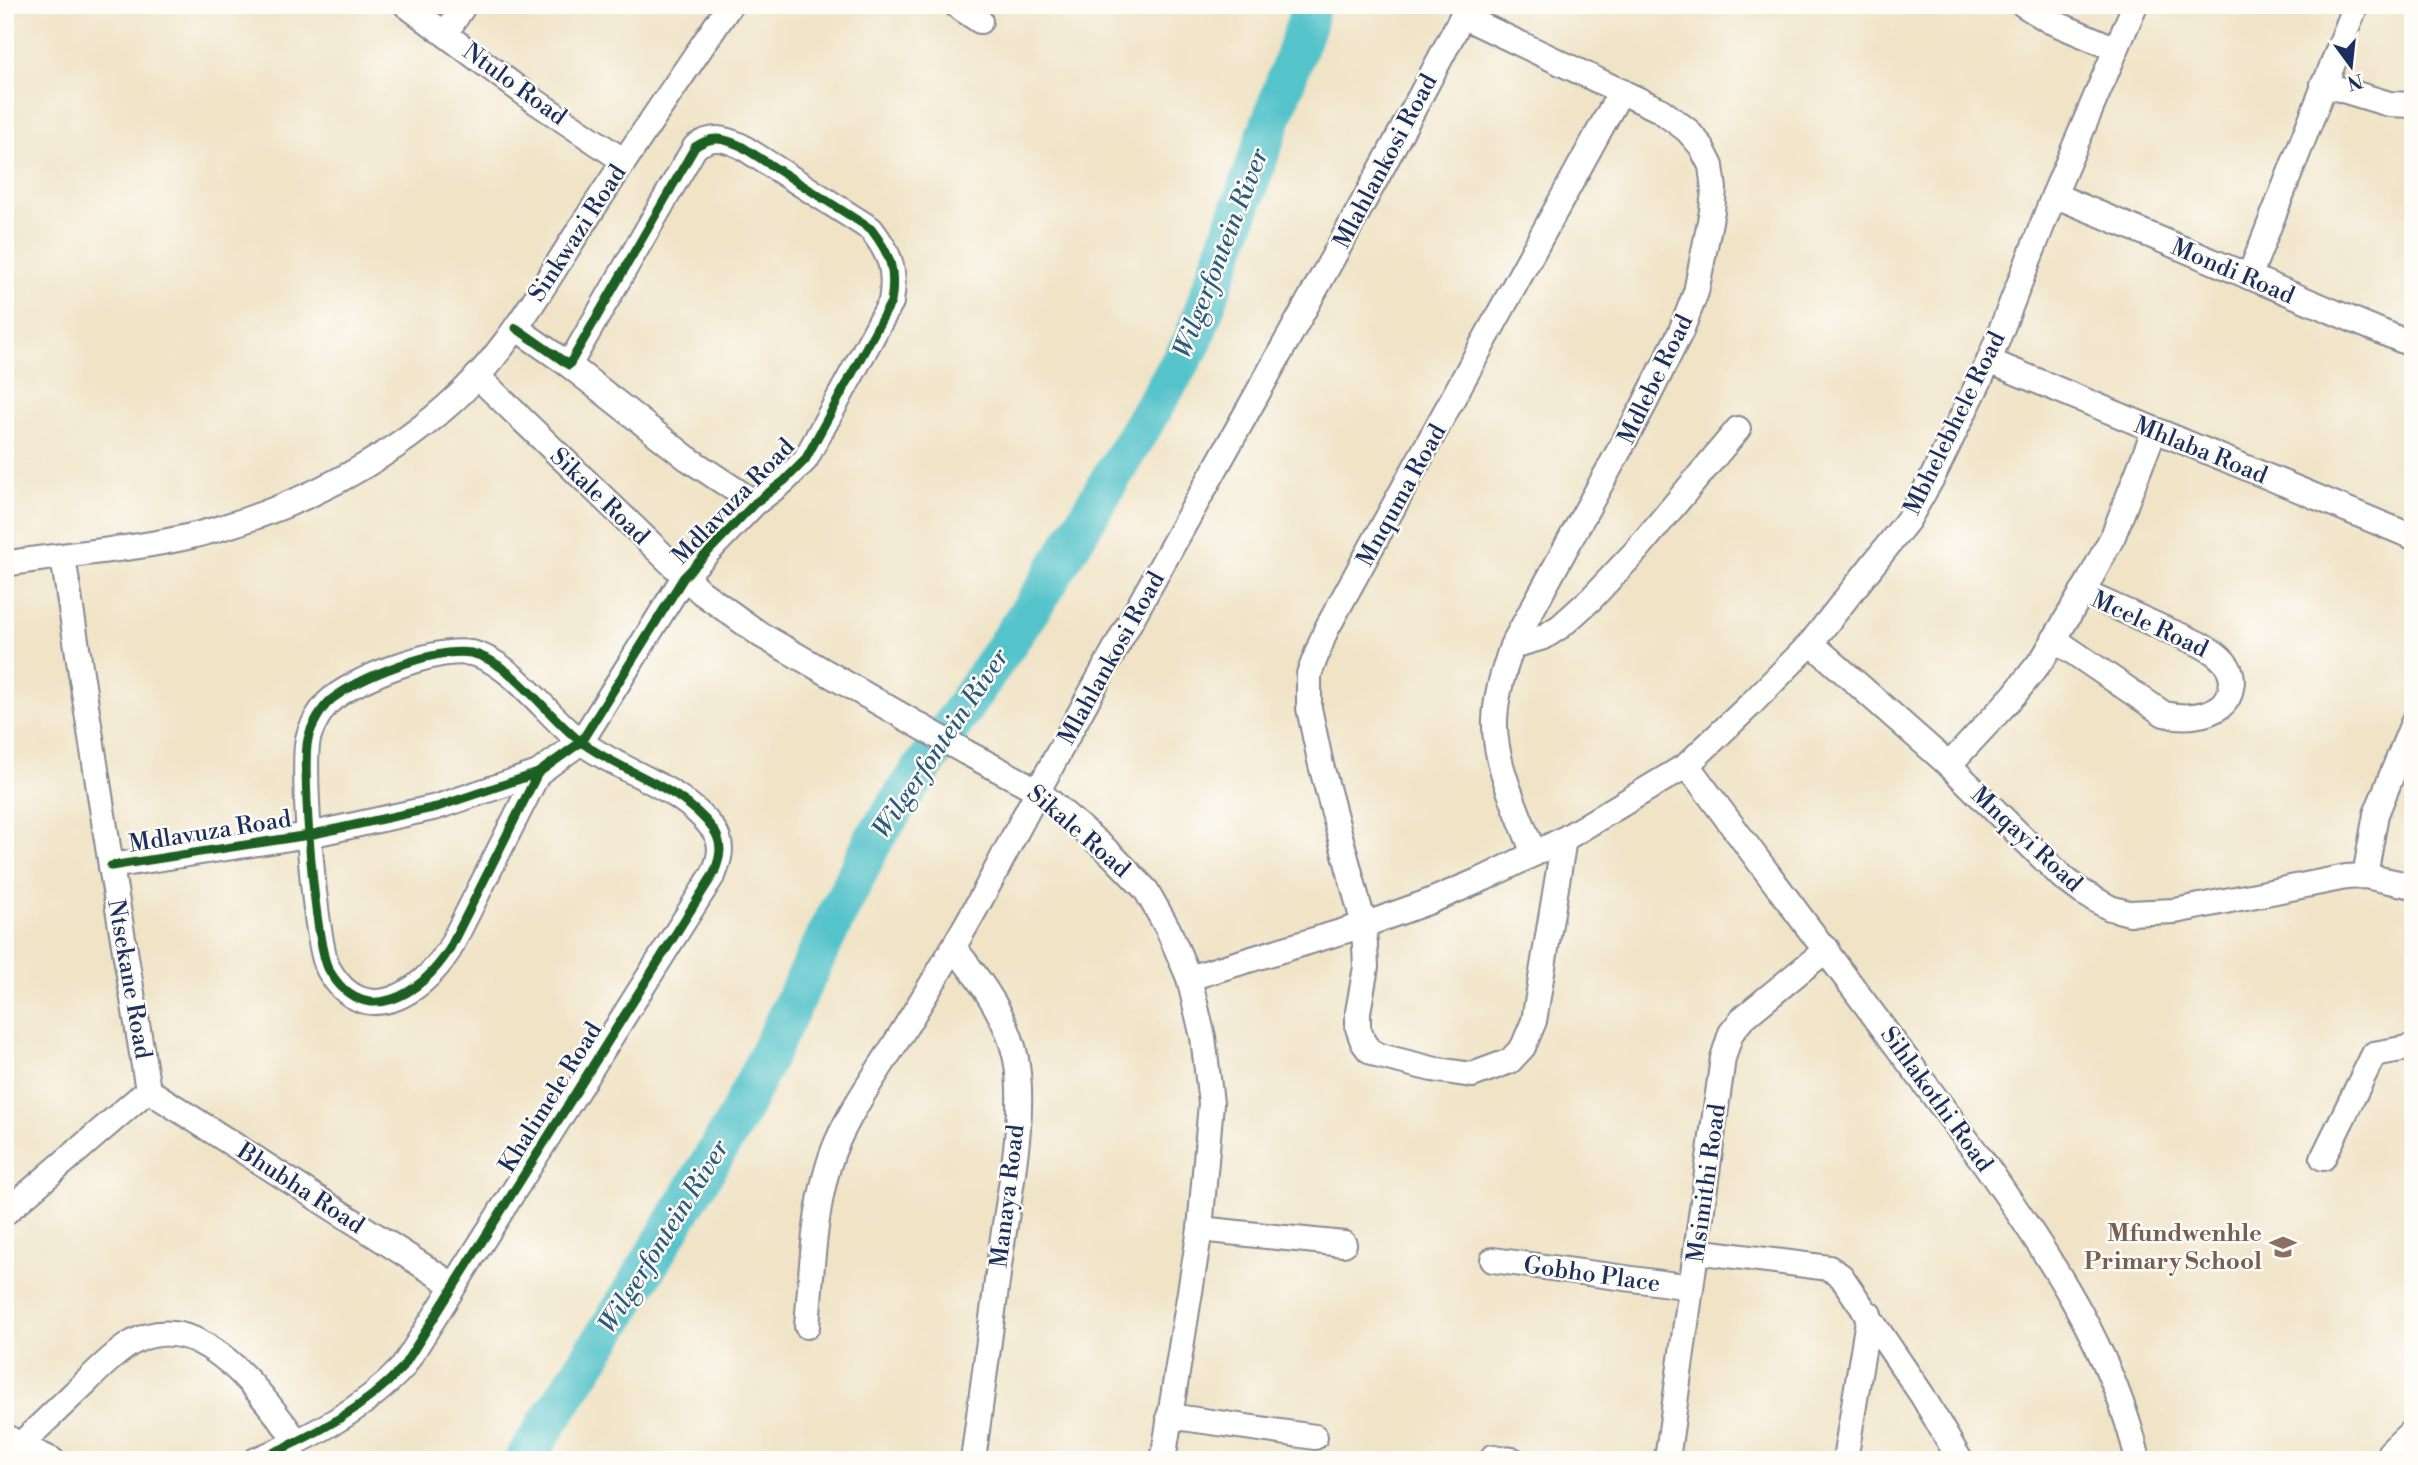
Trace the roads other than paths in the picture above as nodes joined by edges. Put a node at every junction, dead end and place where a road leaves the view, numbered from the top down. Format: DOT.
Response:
graph roads {
  1 [pos="406,5"];
  2 [pos="464,5"];
  3 [pos="730,5"];
  4 [pos="956,5"];
  5 [pos="2024,5"];
  6 [pos="2135,5"];
  7 [pos="2356,5"];
  8 [pos="1465,11"];
  9 [pos="980,21"];
  10 [pos="446,33"];
  11 [pos="2116,50"];
  12 [pos="2323,84"];
  13 [pos="1622,91"];
  14 [pos="2413,105"];
  15 [pos="624,161"];
  16 [pos="2054,195"];
  17 [pos="2249,277"];
  18 [pos="516,328"];
  19 [pos="2413,345"];
  20 [pos="1989,361"];
  21 [pos="569,365"];
  22 [pos="477,376"];
  23 [pos="1738,429"];
  24 [pos="2154,431"];
  25 [pos="755,503"];
  26 [pos="2413,537"];
  27 [pos="63,557"];
  28 [pos="5,564"];
  29 [pos="684,577"];
  30 [pos="2082,592"];
  31 [pos="2054,639"];
  32 [pos="1811,643"];
  33 [pos="1512,646"];
  34 [pos="2413,723"];
  35 [pos="581,742"];
  36 [pos="1687,765"];
  37 [pos="1949,765"];
  38 [pos="538,773"];
  39 [pos="1038,790"];
  40 [pos="309,835"];
  41 [pos="1564,839"];
  42 [pos="1534,854"];
  43 [pos="111,866"];
  44 [pos="2365,876"];
  45 [pos="2413,886"];
  46 [pos="1364,925"];
  47 [pos="955,949"];
  48 [pos="1827,949"];
  49 [pos="1189,978"];
  50 [pos="2413,1047"];
  51 [pos="148,1090"];
  52 [pos="2323,1158"];
  53 [pos="5,1213"];
  54 [pos="1200,1229"];
  55 [pos="1344,1244"];
  56 [pos="1696,1251"];
  57 [pos="1493,1260"];
  58 [pos="453,1285"];
  59 [pos="1691,1287"];
  60 [pos="1869,1314"];
  61 [pos="807,1326"];
  62 [pos="1168,1416"];
  63 [pos="2413,1430"];
  64 [pos="1315,1437"];
  65 [pos="13,1441"];
  66 [pos="298,1443"];
  67 [pos="52,1460"];
  68 [pos="256,1460"];
  69 [pos="973,1460"];
  70 [pos="1163,1460"];
  71 [pos="1667,1460"];
  72 [pos="1845,1460"];
  73 [pos="1960,1460"];
  74 [pos="2138,1460"];
  75 [pos="2386,1460"];
  1 -- 10 [label="street, Ntulo Road"];
  2 -- 10 [label="street"];
  3 -- 15 [label="street, Sinkwazi Road"];
  4 -- 9 [label="street"];
  5 -- 11 [label="street"];
  6 -- 11 [label="street, Mbhelebhele Road"];
  7 -- 12 [label="street"];
  8 -- 13 [label="street, Mdlebe Road"];
  8 -- 39 [label="street, Mlahlankosi Road"];
  10 -- 15 [label="street, Ntulo Road"];
  11 -- 16 [label="street, Mbhelebhele Road"];
  12 -- 14 [label="street"];
  12 -- 17 [label="street"];
  13 -- 33 [label="street, Mdlebe Road"];
  13 -- 46 [label="street, Mnquma Road"];
  15 -- 18 [label="street, Sinkwazi Road"];
  16 -- 17 [label="street, Mondi Road"];
  16 -- 20 [label="street, Mbhelebhele Road"];
  17 -- 19 [label="street, Mondi Road"];
  18 -- 21 [label="street"];
  18 -- 22 [label="street, Sinkwazi Road"];
  20 -- 24 [label="street, Mhlaba Road"];
  20 -- 32 [label="street, Mbhelebhele Road"];
  21 -- 25 [label="street"];
  21 -- 25 [label="street, Mdlavuza Road"];
  22 -- 27 [label="street, Sinkwazi Road"];
  22 -- 29 [label="street, Sikale Road"];
  23 -- 33 [label="street"];
  24 -- 26 [label="street, Mhlaba Road"];
  24 -- 30 [label="street, Mcele Road"];
  25 -- 29 [label="street, Mdlavuza Road"];
  27 -- 28 [label="street, Sinkwazi Road"];
  27 -- 43 [label="street, Ntsekane Road"];
  29 -- 35 [label="street, Mdlavuza Road"];
  29 -- 39 [label="street, Sikale Road"];
  30 -- 31 [label="street, Mcele Road"];
  30 -- 31 [label="street, Mcele Road"];
  31 -- 37 [label="street, Mcele Road"];
  32 -- 36 [label="street, Mbhelebhele Road"];
  32 -- 37 [label="street, Mnqayi Road"];
  33 -- 42 [label="street, Mdlebe Road"];
  34 -- 44 [label="street"];
  35 -- 38 [label="street, Mdlavuza Road"];
  35 -- 40 [label="street, Khalimele Road"];
  35 -- 58 [label="street, Khalimele Road"];
  36 -- 41 [label="street, Mbhelebhele Road"];
  36 -- 48 [label="street, Sihlakothi Road"];
  37 -- 44 [label="street, Mnqayi Road"];
  38 -- 40 [label="street, Mdlavuza Road"];
  38 -- 40 [label="street, Khalimele Road"];
  39 -- 47 [label="street, Mlahlankosi Road"];
  39 -- 49 [label="street, Sikale Road"];
  40 -- 43 [label="street, Mdlavuza Road"];
  41 -- 42 [label="street, Mbhelebhele Road"];
  41 -- 46 [label="street"];
  42 -- 46 [label="street, Mbhelebhele Road"];
  43 -- 51 [label="street, Ntsekane Road"];
  44 -- 45 [label="street, Mnqayi Road"];
  46 -- 49 [label="street, Mbhelebhele Road"];
  47 -- 61 [label="street, Mlahlankosi Road"];
  47 -- 69 [label="street, Manaya Road"];
  48 -- 56 [label="street, Msimithi Road"];
  48 -- 74 [label="street, Sihlakothi Road"];
  49 -- 54 [label="street, Sikale Road"];
  50 -- 52 [label="street"];
  51 -- 53 [label="street, Ntsekane Road"];
  51 -- 58 [label="street, Bhubha Road"];
  54 -- 55 [label="street"];
  54 -- 62 [label="street, Sikale Road"];
  56 -- 59 [label="street, Msimithi Road"];
  56 -- 60 [label="street"];
  57 -- 59 [label="street, Gobho Place"];
  58 -- 66 [label="street, Khalimele Road"];
  59 -- 71 [label="street, Msimithi Road"];
  60 -- 72 [label="street"];
  60 -- 73 [label="street"];
  62 -- 64 [label="street"];
  62 -- 70 [label="street, Sikale Road"];
  63 -- 75 [label="street"];
  65 -- 66 [label="street"];
  65 -- 67 [label="street"];
  66 -- 68 [label="street, Khalimele Road"];
}
